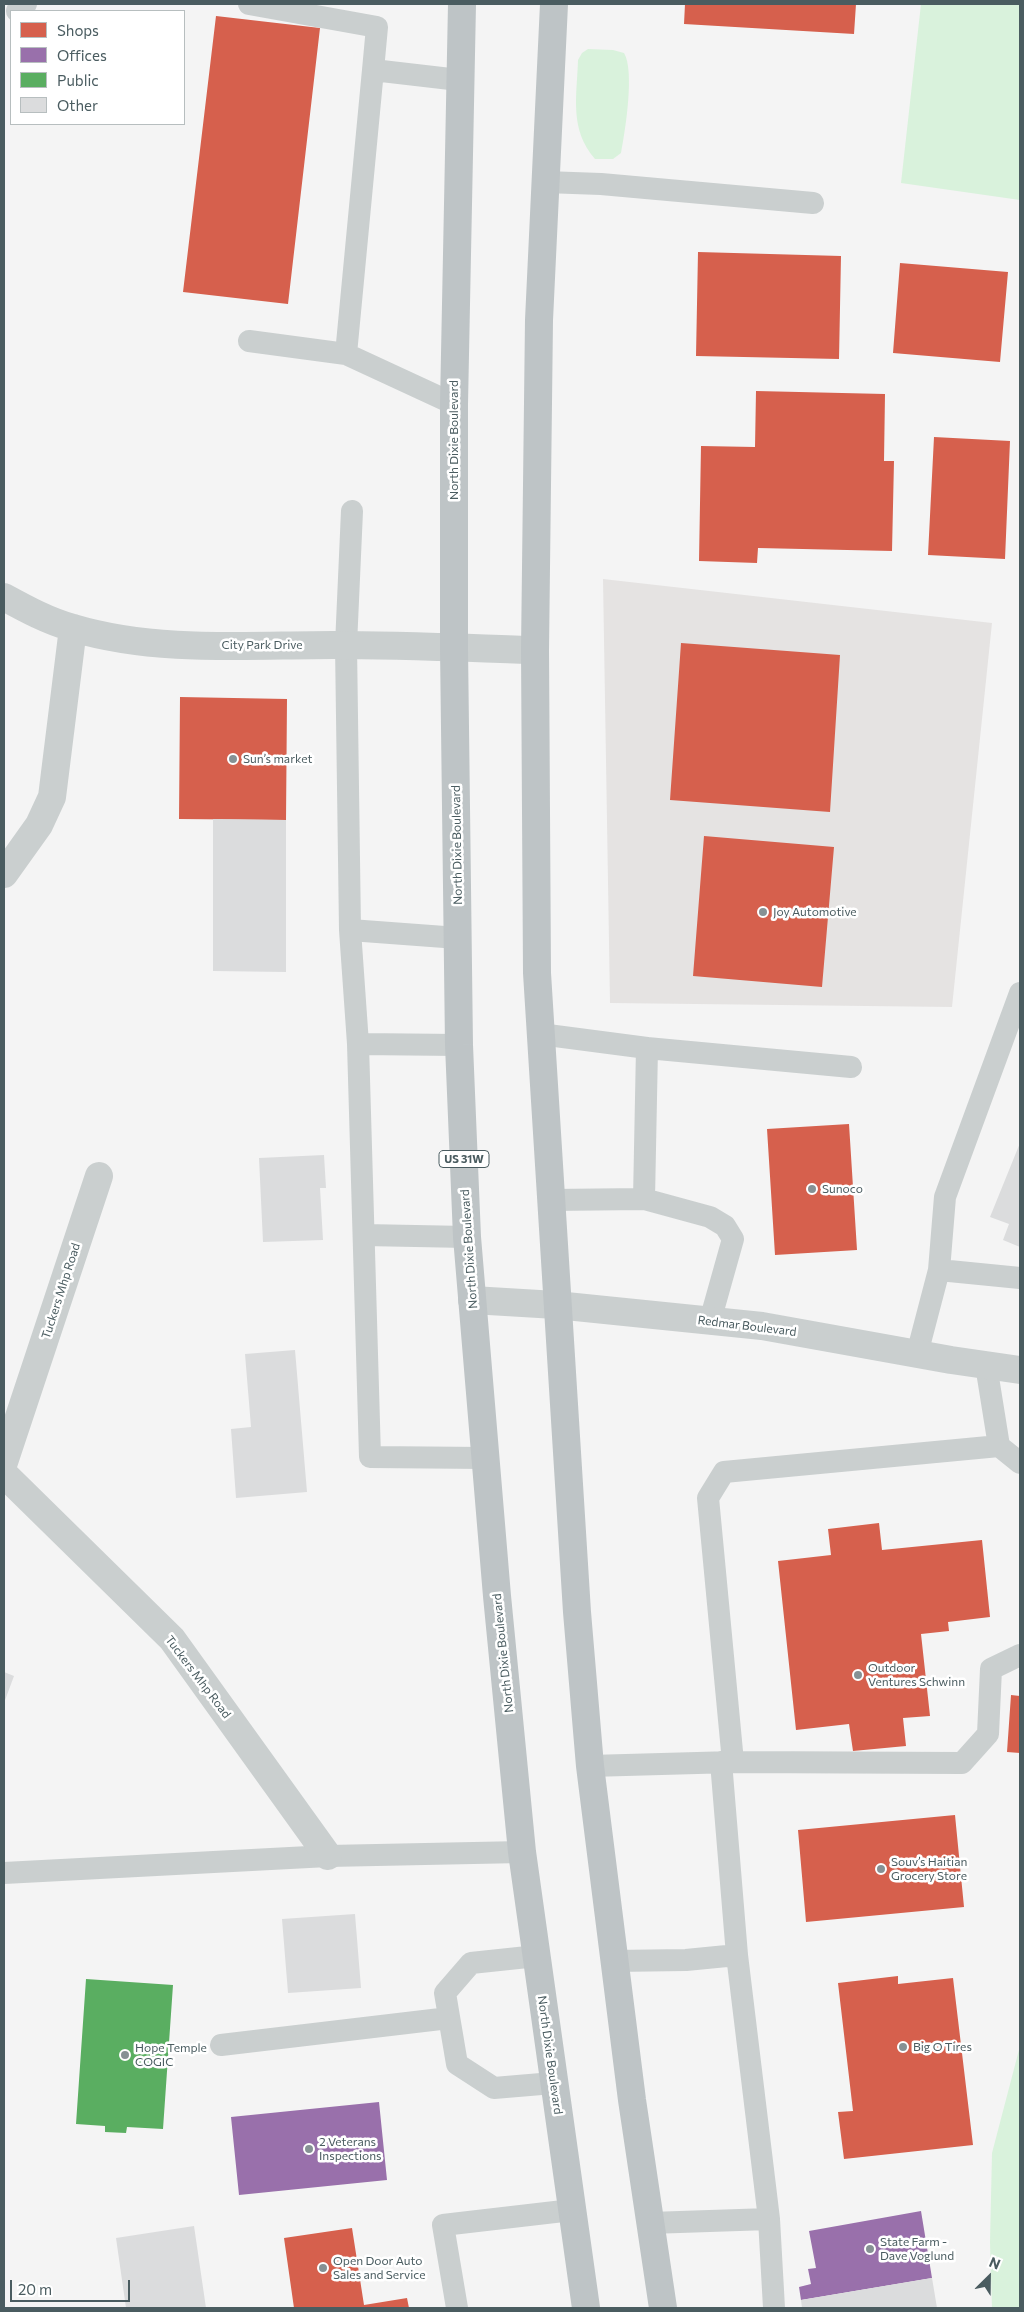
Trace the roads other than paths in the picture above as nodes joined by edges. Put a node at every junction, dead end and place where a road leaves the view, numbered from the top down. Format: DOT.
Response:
graph roads {
  1 [pos="249,4"];
  2 [pos="462,4"];
  3 [pos="554,4"];
  4 [pos="373,70"];
  5 [pos="459,80"];
  6 [pos="545,182"];
  7 [pos="813,203"];
  8 [pos="249,341"];
  9 [pos="346,354"];
  10 [pos="454,404"];
  11 [pos="352,511"];
  12 [pos="4,597"];
  13 [pos="73,628"];
  14 [pos="346,645"];
  15 [pos="454,648"];
  16 [pos="534,650"];
  17 [pos="4,874"];
  18 [pos="350,930"];
  19 [pos="458,938"];
  20 [pos="1020,994"];
  21 [pos="540,1034"];
  22 [pos="358,1044"];
  23 [pos="458,1045"];
  24 [pos="647,1048"];
  25 [pos="851,1067"];
  26 [pos="99,1176"];
  27 [pos="644,1199"];
  28 [pos="550,1200"];
  29 [pos="364,1235"];
  30 [pos="467,1238"];
  31 [pos="938,1270"];
  32 [pos="1020,1278"];
  33 [pos="472,1300"];
  34 [pos="556,1305"];
  35 [pos="710,1321"];
  36 [pos="918,1354"];
  37 [pos="986,1365"];
  38 [pos="1020,1370"];
  39 [pos="999,1446"];
  40 [pos="485,1458"];
  41 [pos="4,1462"];
  42 [pos="1020,1463"];
  43 [pos="4,1474"];
  44 [pos="1020,1655"];
  45 [pos="727,1762"];
  46 [pos="590,1766"];
  47 [pos="522,1852"];
  48 [pos="328,1856"];
  49 [pos="4,1872"];
  50 [pos="737,1955"];
  51 [pos="537,1956"];
  52 [pos="614,1961"];
  53 [pos="449,2018"];
  54 [pos="221,2045"];
  55 [pos="553,2083"];
  56 [pos="572,2210"];
  57 [pos="769,2219"];
  58 [pos="650,2223"];
  59 [pos="457,2308"];
  60 [pos="586,2308"];
  61 [pos="663,2308"];
  62 [pos="774,2308"];
  1 -- 4 [label="lane"];
  2 -- 5 [label="highway, North Dixie Boulevard / US 31W"];
  3 -- 6 [label="highway"];
  4 -- 5 [label="lane"];
  4 -- 9 [label="lane"];
  5 -- 10 [label="highway, North Dixie Boulevard / US 31W"];
  6 -- 7 [label="lane"];
  6 -- 16 [label="highway"];
  8 -- 9 [label="lane"];
  9 -- 10 [label="lane"];
  10 -- 15 [label="highway, North Dixie Boulevard / US 31W"];
  11 -- 14 [label="lane"];
  12 -- 13 [label="street, City Park Drive"];
  13 -- 14 [label="street, City Park Drive"];
  13 -- 17 [label="street"];
  14 -- 15 [label="street, City Park Drive"];
  14 -- 18 [label="lane"];
  15 -- 16 [label="street, City Park Drive"];
  15 -- 19 [label="highway, North Dixie Boulevard / US 31W"];
  16 -- 21 [label="highway"];
  18 -- 19 [label="lane"];
  18 -- 22 [label="lane"];
  19 -- 23 [label="highway, North Dixie Boulevard / US 31W"];
  20 -- 31 [label="lane"];
  21 -- 24 [label="lane"];
  21 -- 28 [label="highway"];
  22 -- 23 [label="lane"];
  22 -- 29 [label="lane"];
  23 -- 30 [label="highway, North Dixie Boulevard / US 31W"];
  24 -- 25 [label="lane"];
  24 -- 27 [label="lane"];
  26 -- 41 [label="street, Tuckers Mhp Road"];
  27 -- 28 [label="lane"];
  27 -- 35 [label="lane"];
  28 -- 34 [label="highway"];
  29 -- 30 [label="lane"];
  29 -- 40 [label="lane"];
  30 -- 33 [label="highway, North Dixie Boulevard / US 31W"];
  31 -- 32 [label="lane"];
  31 -- 36 [label="lane"];
  33 -- 34 [label="street, Redmar Boulevard"];
  33 -- 40 [label="highway, North Dixie Boulevard / US 31W"];
  34 -- 35 [label="street, Redmar Boulevard"];
  34 -- 46 [label="highway"];
  35 -- 36 [label="street, Redmar Boulevard"];
  36 -- 37 [label="street, Redmar Boulevard"];
  37 -- 38 [label="street, Redmar Boulevard"];
  37 -- 39 [label="lane"];
  39 -- 42 [label="lane"];
  39 -- 45 [label="lane"];
  40 -- 47 [label="highway, North Dixie Boulevard / US 31W"];
  43 -- 48 [label="street, Tuckers Mhp Road"];
  44 -- 45 [label="lane"];
  45 -- 46 [label="lane"];
  45 -- 50 [label="lane"];
  46 -- 52 [label="highway"];
  47 -- 48 [label="lane"];
  47 -- 51 [label="highway, North Dixie Boulevard / US 31W"];
  48 -- 49 [label="lane"];
  50 -- 52 [label="lane"];
  50 -- 57 [label="lane"];
  51 -- 53 [label="lane"];
  51 -- 55 [label="highway, North Dixie Boulevard / US 31W"];
  52 -- 58 [label="highway"];
  53 -- 54 [label="lane"];
  53 -- 55 [label="lane"];
  55 -- 56 [label="highway, North Dixie Boulevard / US 31W"];
  56 -- 59 [label="lane"];
  56 -- 60 [label="highway, North Dixie Boulevard / US 31W"];
  57 -- 58 [label="lane"];
  57 -- 62 [label="lane"];
  58 -- 61 [label="highway"];
}
